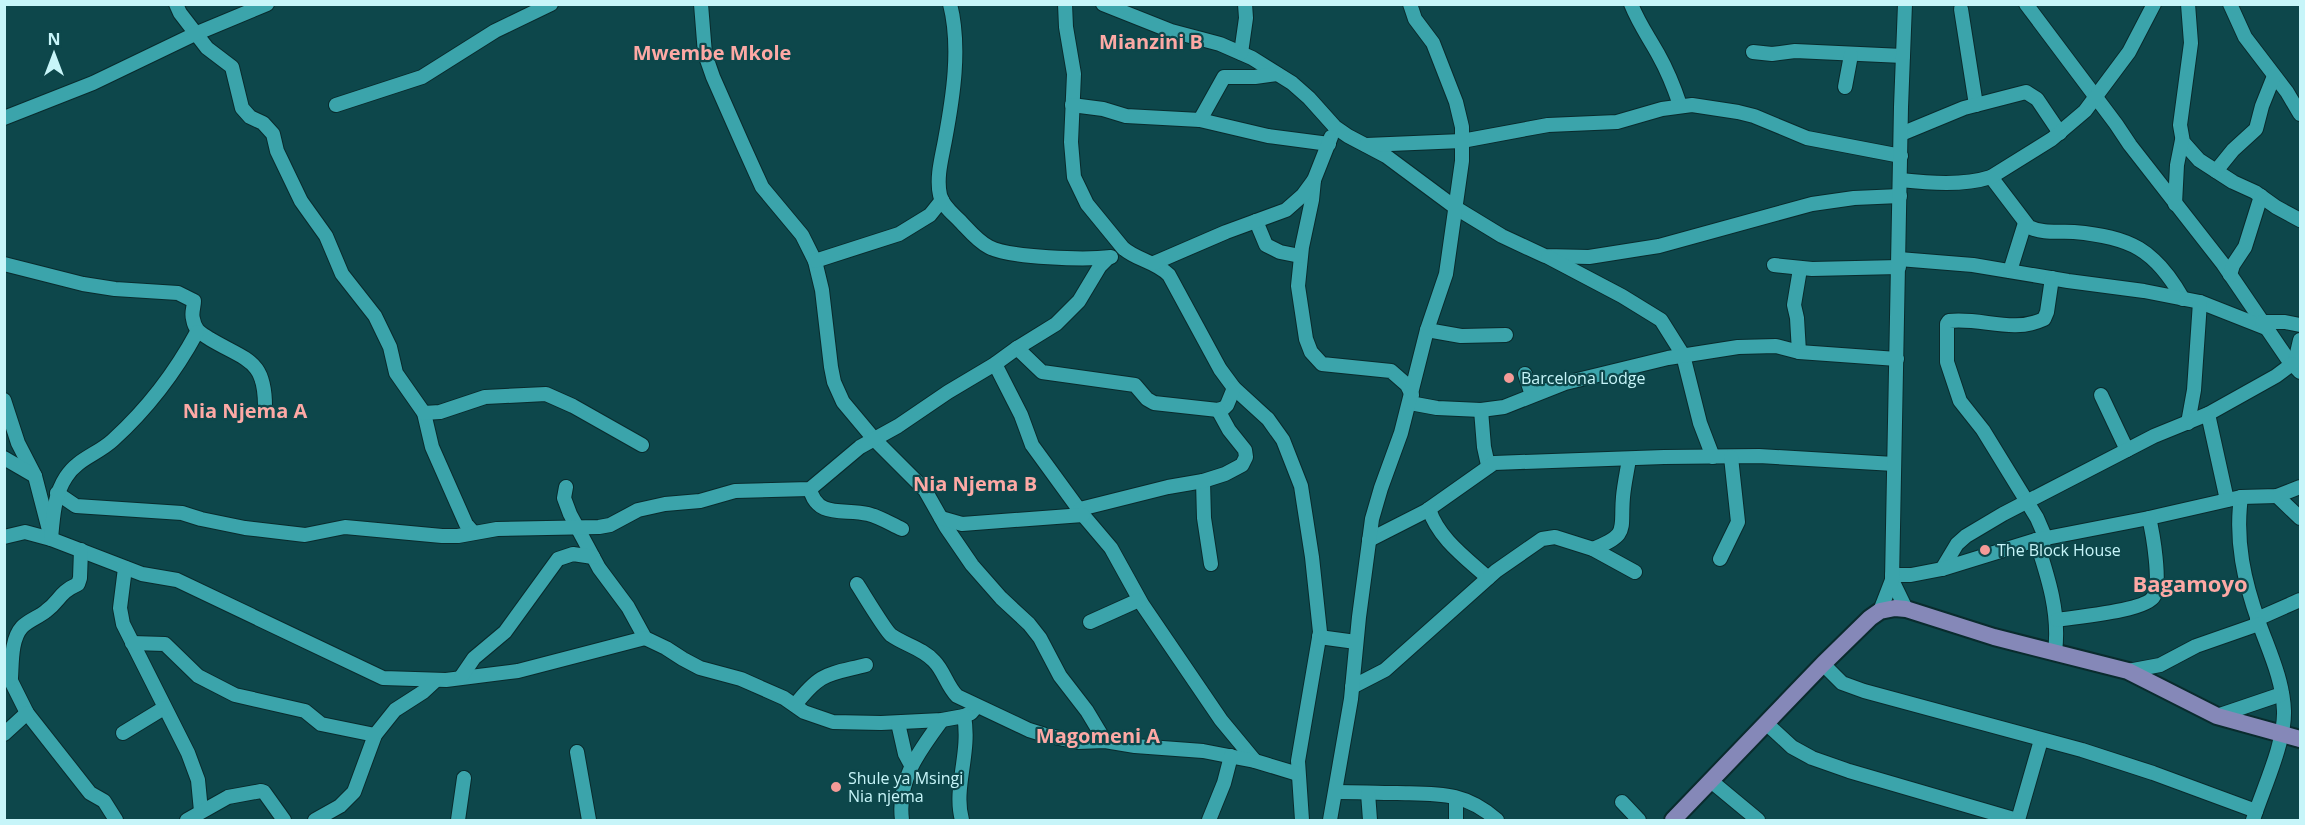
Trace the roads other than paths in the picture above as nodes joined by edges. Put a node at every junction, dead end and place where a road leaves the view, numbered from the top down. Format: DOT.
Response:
graph roads {
  1 [pos="176,4"];
  2 [pos="267,4"];
  3 [pos="551,4"];
  4 [pos="701,4"];
  5 [pos="950,4"];
  6 [pos="1065,4"];
  7 [pos="1103,4"];
  8 [pos="1245,4"];
  9 [pos="1410,4"];
  10 [pos="1631,4"];
  11 [pos="1905,4"];
  12 [pos="2026,4"];
  13 [pos="2154,4"];
  14 [pos="2188,4"];
  15 [pos="2230,4"];
  16 [pos="1961,9"];
  17 [pos="195,34"];
  18 [pos="1753,52"];
  19 [pos="1241,53"];
  20 [pos="1851,55"];
  21 [pos="1903,56"];
  22 [pos="1277,74"];
  23 [pos="2274,76"];
  24 [pos="1845,87"];
  25 [pos="2096,96"];
  26 [pos="336,105"];
  27 [pos="1072,105"];
  28 [pos="1680,105"];
  29 [pos="1976,105"];
  30 [pos="2301,114"];
  31 [pos="4,118"];
  32 [pos="1200,120"];
  33 [pos="1335,127"];
  34 [pos="1900,134"];
  35 [pos="2060,134"];
  36 [pos="2182,140"];
  37 [pos="1462,141"];
  38 [pos="1329,144"];
  39 [pos="1366,145"];
  40 [pos="1900,156"];
  41 [pos="2216,171"];
  42 [pos="1991,177"];
  43 [pos="1314,180"];
  44 [pos="1900,180"];
  45 [pos="1900,196"];
  46 [pos="2261,196"];
  47 [pos="942,200"];
  48 [pos="2175,204"];
  49 [pos="1456,208"];
  50 [pos="2301,219"];
  51 [pos="1256,221"];
  52 [pos="2025,223"];
  53 [pos="1130,255"];
  54 [pos="1300,256"];
  55 [pos="1545,256"];
  56 [pos="2239,256"];
  57 [pos="1108,258"];
  58 [pos="815,261"];
  59 [pos="2221,261"];
  60 [pos="1899,263"];
  61 [pos="4,264"];
  62 [pos="1154,264"];
  63 [pos="1774,265"];
  64 [pos="1800,269"];
  65 [pos="2010,271"];
  66 [pos="2230,275"];
  67 [pos="2052,278"];
  68 [pos="2183,299"];
  69 [pos="2200,302"];
  70 [pos="2264,325"];
  71 [pos="2301,325"];
  72 [pos="1427,330"];
  73 [pos="197,332"];
  74 [pos="1506,335"];
  75 [pos="2301,340"];
  76 [pos="1017,348"];
  77 [pos="1799,352"];
  78 [pos="1683,355"];
  79 [pos="1897,359"];
  80 [pos="995,364"];
  81 [pos="2296,367"];
  82 [pos="1525,374"];
  83 [pos="1234,388"];
  84 [pos="1532,395"];
  85 [pos="2101,395"];
  86 [pos="1411,399"];
  87 [pos="5,400"];
  88 [pos="265,410"];
  89 [pos="1218,410"];
  90 [pos="1481,410"];
  91 [pos="424,413"];
  92 [pos="2208,414"];
  93 [pos="2188,423"];
  94 [pos="874,439"];
  95 [pos="642,445"];
  96 [pos="2127,450"];
  97 [pos="1713,457"];
  98 [pos="1731,457"];
  99 [pos="4,458"];
  100 [pos="1629,459"];
  101 [pos="1894,464"];
  102 [pos="1488,465"];
  103 [pos="35,476"];
  104 [pos="1203,481"];
  105 [pos="566,487"];
  106 [pos="2301,487"];
  107 [pos="810,489"];
  108 [pos="57,493"];
  109 [pos="2277,496"];
  110 [pos="2234,498"];
  111 [pos="2027,501"];
  112 [pos="1429,508"];
  113 [pos="1082,512"];
  114 [pos="941,518"];
  115 [pos="2149,518"];
  116 [pos="2301,518"];
  117 [pos="578,528"];
  118 [pos="902,529"];
  119 [pos="472,532"];
  120 [pos="4,537"];
  121 [pos="51,539"];
  122 [pos="2041,539"];
  123 [pos="1370,540"];
  124 [pos="1593,549"];
  125 [pos="81,550"];
  126 [pos="593,557"];
  127 [pos="1720,559"];
  128 [pos="1211,564"];
  129 [pos="125,568"];
  130 [pos="1942,569"];
  131 [pos="1635,572"];
  132 [pos="1488,578"];
  133 [pos="1892,578"];
  134 [pos="857,584"];
  135 [pos="1139,600"];
  136 [pos="2301,600"];
  137 [pos="1906,609"];
  138 [pos="1880,611"];
  139 [pos="2057,620"];
  140 [pos="1090,622"];
  141 [pos="2258,622"];
  142 [pos="1319,637"];
  143 [pos="645,638"];
  144 [pos="1356,642"];
  145 [pos="132,643"];
  146 [pos="2055,652"];
  147 [pos="1823,664"];
  148 [pos="866,665"];
  149 [pos="2128,671"];
  150 [pos="7,676"];
  151 [pos="461,677"];
  152 [pos="436,680"];
  153 [pos="1352,687"];
  154 [pos="2282,694"];
  155 [pos="795,705"];
  156 [pos="977,705"];
  157 [pos="164,708"];
  158 [pos="27,713"];
  159 [pos="964,716"];
  160 [pos="2217,716"];
  161 [pos="942,720"];
  162 [pos="898,723"];
  163 [pos="1766,723"];
  164 [pos="123,733"];
  165 [pos="2282,733"];
  166 [pos="4,734"];
  167 [pos="375,735"];
  168 [pos="2301,739"];
  169 [pos="2041,740"];
  170 [pos="1105,741"];
  171 [pos="577,752"];
  172 [pos="1231,756"];
  173 [pos="1254,761"];
  174 [pos="911,765"];
  175 [pos="1298,774"];
  176 [pos="464,778"];
  177 [pos="1711,781"];
  178 [pos="1337,792"];
  179 [pos="1368,793"];
  180 [pos="1456,798"];
  181 [pos="1622,802"];
  182 [pos="201,811"];
  183 [pos="1970,814"];
  184 [pos="2254,816"];
  185 [pos="116,820"];
  186 [pos="187,820"];
  187 [pos="284,820"];
  188 [pos="315,820"];
  189 [pos="458,820"];
  190 [pos="583,820"];
  191 [pos="589,820"];
  192 [pos="902,820"];
  193 [pos="962,820"];
  194 [pos="1209,820"];
  195 [pos="1289,820"];
  196 [pos="1302,820"];
  197 [pos="1330,820"];
  198 [pos="1370,820"];
  199 [pos="1456,820"];
  200 [pos="1497,820"];
  201 [pos="1639,820"];
  202 [pos="1673,820"];
  203 [pos="1758,820"];
  204 [pos="2017,820"];
  1 -- 17 [label="street"];
  2 -- 17 [label="street"];
  3 -- 26 [label="street"];
  4 -- 58 [label="street"];
  5 -- 47 [label="street"];
  6 -- 27 [label="street"];
  7 -- 19 [label="street"];
  8 -- 19 [label="street"];
  9 -- 37 [label="street"];
  10 -- 28 [label="street"];
  11 -- 21 [label="street"];
  12 -- 25 [label="street"];
  13 -- 25 [label="street"];
  14 -- 36 [label="street"];
  15 -- 23 [label="street"];
  16 -- 29 [label="street"];
  17 -- 31 [label="street"];
  17 -- 91 [label="street"];
  18 -- 20 [label="street"];
  19 -- 22 [label="street"];
  20 -- 21 [label="street"];
  20 -- 24 [label="street"];
  21 -- 34 [label="street"];
  22 -- 32 [label="street"];
  22 -- 33 [label="street"];
  23 -- 30 [label="street"];
  23 -- 41 [label="street"];
  25 -- 35 [label="street"];
  25 -- 48 [label="street"];
  27 -- 32 [label="street"];
  27 -- 53 [label="street"];
  28 -- 37 [label="street"];
  28 -- 40 [label="street"];
  29 -- 34 [label="street"];
  29 -- 35 [label="street"];
  32 -- 38 [label="street"];
  33 -- 38 [label="street"];
  33 -- 39 [label="street"];
  34 -- 40 [label="street"];
  35 -- 42 [label="street"];
  36 -- 41 [label="street"];
  36 -- 48 [label="street"];
  37 -- 39 [label="street"];
  37 -- 49 [label="street"];
  38 -- 43 [label="street"];
  39 -- 49 [label="street"];
  40 -- 44 [label="street"];
  41 -- 46 [label="street"];
  42 -- 44 [label="street"];
  42 -- 52 [label="street"];
  43 -- 51 [label="street"];
  43 -- 54 [label="street"];
  44 -- 45 [label="street"];
  45 -- 55 [label="street"];
  45 -- 60 [label="street"];
  46 -- 50 [label="street"];
  46 -- 56 [label="street"];
  47 -- 57 [label="street"];
  47 -- 58 [label="street"];
  48 -- 59 [label="street"];
  49 -- 55 [label="street"];
  49 -- 72 [label="street"];
  51 -- 54 [label="street"];
  51 -- 62 [label="street"];
  52 -- 65 [label="street"];
  52 -- 68 [label="street"];
  53 -- 57 [label="street"];
  53 -- 62 [label="street"];
  54 -- 86 [label="street"];
  55 -- 78 [label="street"];
  56 -- 59 [label="street"];
  56 -- 66 [label="street"];
  57 -- 76 [label="street"];
  58 -- 94 [label="street"];
  59 -- 66 [label="street"];
  60 -- 64 [label="street"];
  60 -- 65 [label="street"];
  60 -- 79 [label="street"];
  61 -- 73 [label="street"];
  62 -- 83 [label="street"];
  63 -- 64 [label="street"];
  64 -- 77 [label="street"];
  65 -- 67 [label="street"];
  66 -- 70 [label="street"];
  67 -- 68 [label="street"];
  67 -- 111 [label="street"];
  68 -- 69 [label="street"];
  69 -- 70 [label="street"];
  69 -- 93 [label="street"];
  70 -- 71 [label="street"];
  70 -- 81 [label="street"];
  72 -- 74 [label="street"];
  72 -- 86 [label="street"];
  73 -- 88 [label="street"];
  73 -- 108 [label="street"];
  75 -- 81 [label="street"];
  76 -- 80 [label="street"];
  76 -- 89 [label="street"];
  77 -- 78 [label="street"];
  77 -- 79 [label="street"];
  78 -- 84 [label="street"];
  78 -- 97 [label="street"];
  79 -- 101 [label="street"];
  80 -- 94 [label="street"];
  80 -- 113 [label="street"];
  81 -- 92 [label="street"];
  82 -- 84 [label="street"];
  83 -- 89 [label="street"];
  83 -- 142 [label="street"];
  84 -- 90 [label="street"];
  85 -- 96 [label="street"];
  86 -- 90 [label="street"];
  86 -- 123 [label="street"];
  87 -- 103 [label="street"];
  89 -- 104 [label="street"];
  90 -- 102 [label="street"];
  91 -- 95 [label="street"];
  91 -- 119 [label="street"];
  92 -- 93 [label="street"];
  92 -- 110 [label="street"];
  93 -- 96 [label="street"];
  94 -- 107 [label="street"];
  94 -- 114 [label="street"];
  96 -- 111 [label="street"];
  97 -- 98 [label="street"];
  97 -- 100 [label="street"];
  98 -- 101 [label="street"];
  98 -- 127 [label="street"];
  99 -- 103 [label="street"];
  100 -- 102 [label="street"];
  100 -- 124 [label="street"];
  101 -- 133 [label="street"];
  102 -- 112 [label="street"];
  103 -- 121 [label="street"];
  104 -- 113 [label="street"];
  104 -- 128 [label="street"];
  105 -- 117 [label="street"];
  106 -- 109 [label="street"];
  107 -- 117 [label="street"];
  107 -- 118 [label="street"];
  108 -- 119 [label="street"];
  108 -- 121 [label="street"];
  109 -- 110 [label="street"];
  109 -- 116 [label="street"];
  110 -- 115 [label="street"];
  110 -- 141 [label="street"];
  111 -- 122 [label="street"];
  111 -- 130 [label="street"];
  112 -- 123 [label="street"];
  112 -- 132 [label="street"];
  113 -- 114 [label="street"];
  113 -- 135 [label="street"];
  114 -- 170 [label="street"];
  115 -- 122 [label="street"];
  115 -- 139 [label="street"];
  117 -- 119 [label="street"];
  117 -- 126 [label="street"];
  120 -- 121 [label="street"];
  121 -- 125 [label="street"];
  122 -- 130 [label="street"];
  122 -- 139 [label="street"];
  123 -- 144 [label="street"];
  124 -- 131 [label="street"];
  124 -- 132 [label="street"];
  125 -- 129 [label="street"];
  125 -- 150 [label="street"];
  126 -- 143 [label="street"];
  126 -- 151 [label="street"];
  129 -- 145 [label="street"];
  129 -- 152 [label="street"];
  130 -- 133 [label="street"];
  132 -- 153 [label="street"];
  133 -- 137 [label="street"];
  133 -- 138 [label="street"];
  134 -- 156 [label="street"];
  135 -- 140 [label="street"];
  135 -- 173 [label="street"];
  136 -- 141 [label="street"];
  137 -- 138 [label="main road"];
  137 -- 146 [label="main road"];
  138 -- 147 [label="main road"];
  139 -- 146 [label="street"];
  141 -- 149 [label="street"];
  141 -- 154 [label="street"];
  142 -- 144 [label="street"];
  142 -- 175 [label="street"];
  143 -- 151 [label="street"];
  143 -- 155 [label="street"];
  144 -- 153 [label="street"];
  145 -- 157 [label="street"];
  145 -- 167 [label="street"];
  146 -- 149 [label="main road"];
  147 -- 163 [label="main road"];
  147 -- 169 [label="street"];
  148 -- 155 [label="street"];
  149 -- 160 [label="main road"];
  150 -- 158 [label="street"];
  151 -- 152 [label="street"];
  152 -- 167 [label="street"];
  153 -- 178 [label="street"];
  154 -- 160 [label="street"];
  154 -- 165 [label="street"];
  155 -- 162 [label="street"];
  156 -- 159 [label="street"];
  156 -- 170 [label="street"];
  157 -- 164 [label="street"];
  157 -- 182 [label="street"];
  158 -- 166 [label="street"];
  158 -- 185 [label="street"];
  159 -- 161 [label="street"];
  159 -- 193 [label="street"];
  160 -- 165 [label="main road"];
  161 -- 162 [label="street"];
  161 -- 174 [label="street"];
  162 -- 174 [label="street"];
  163 -- 177 [label="main road"];
  163 -- 183 [label="street"];
  165 -- 168 [label="main road"];
  165 -- 184 [label="street"];
  167 -- 188 [label="street"];
  169 -- 184 [label="street"];
  169 -- 204 [label="street"];
  170 -- 172 [label="street"];
  171 -- 191 [label="street"];
  172 -- 173 [label="street"];
  172 -- 194 [label="street"];
  173 -- 175 [label="street"];
  174 -- 192 [label="street"];
  175 -- 196 [label="street"];
  176 -- 189 [label="street"];
  177 -- 202 [label="main road"];
  177 -- 203 [label="street"];
  178 -- 179 [label="street"];
  178 -- 197 [label="street"];
  179 -- 180 [label="street"];
  179 -- 198 [label="street"];
  180 -- 199 [label="street"];
  180 -- 200 [label="street"];
  181 -- 201 [label="street"];
  182 -- 186 [label="street"];
  182 -- 187 [label="street"];
  183 -- 204 [label="street"];
  190 -- 191 [label="street"];
  195 -- 196 [label="street"];
}
